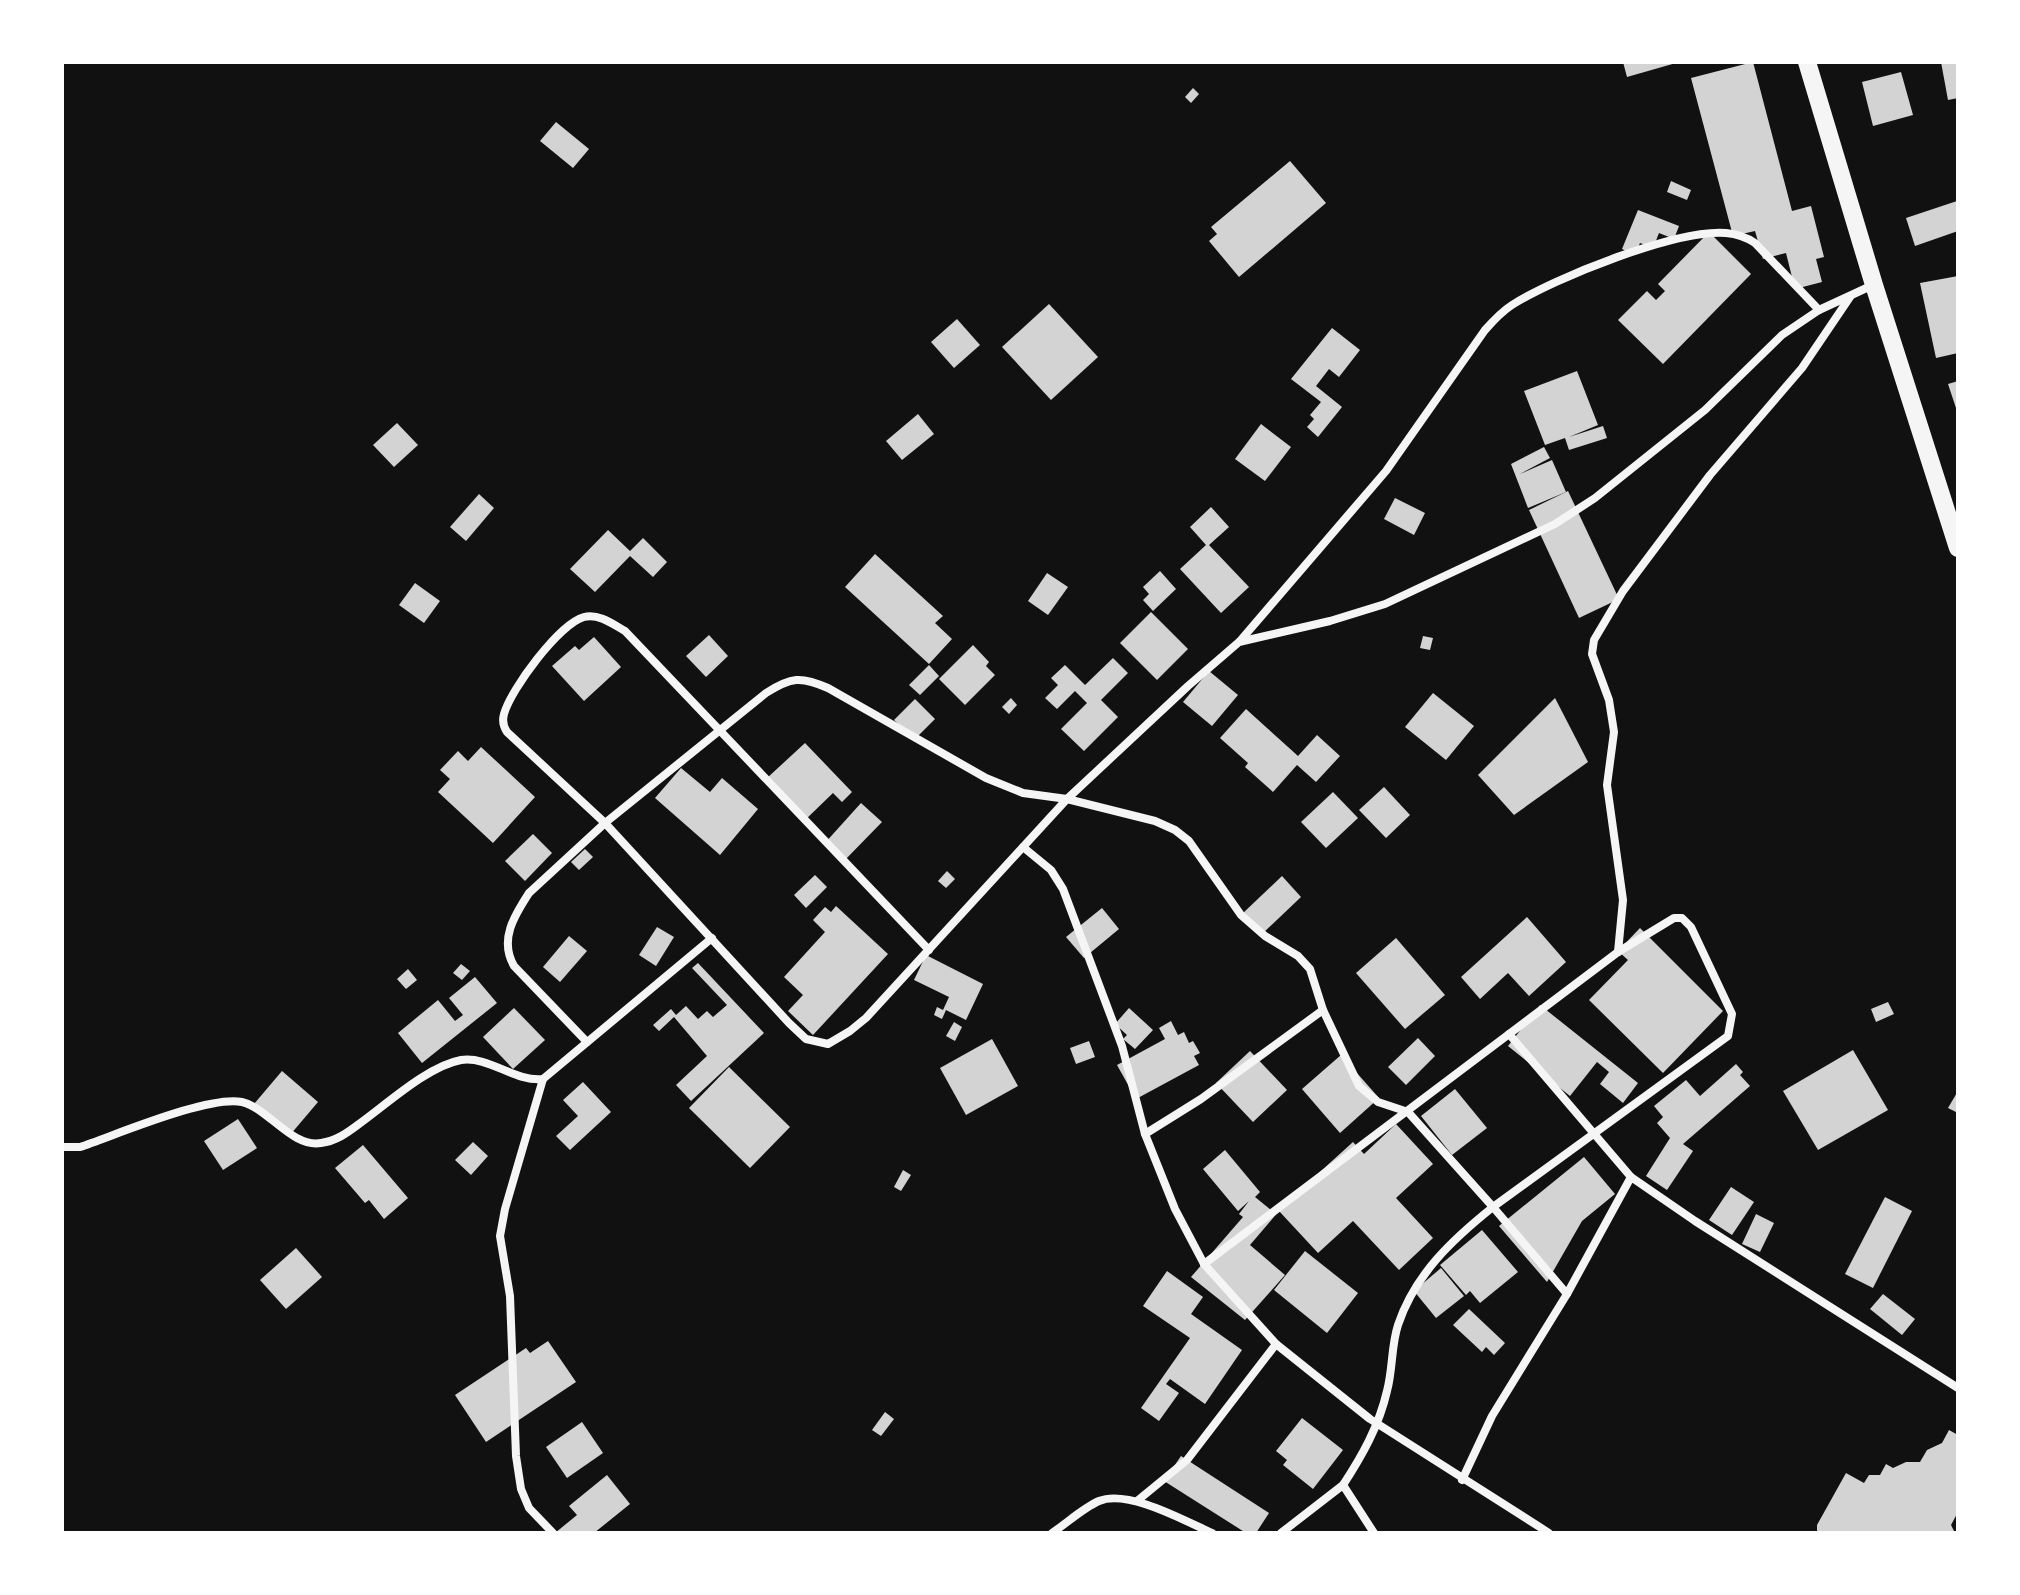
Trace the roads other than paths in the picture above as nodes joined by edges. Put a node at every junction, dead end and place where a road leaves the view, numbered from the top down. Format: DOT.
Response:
graph roads {
  1 [pos="1807,62"];
  2 [pos="1874,285"];
  3 [pos="1852,295"];
  4 [pos="1819,310"];
  5 [pos="1958,548"];
  6 [pos="1239,642"];
  7 [pos="721,731"];
  8 [pos="1067,799"];
  9 [pos="605,823"];
  10 [pos="1023,847"];
  11 [pos="712,938"];
  12 [pos="929,950"];
  13 [pos="1618,952"];
  14 [pos="1323,1010"];
  15 [pos="1509,1034"];
  16 [pos="587,1042"];
  17 [pos="543,1079"];
  18 [pos="1408,1112"];
  19 [pos="1593,1132"];
  20 [pos="1145,1134"];
  21 [pos="62,1147"];
  22 [pos="1631,1177"];
  23 [pos="1493,1207"];
  24 [pos="1204,1264"];
  25 [pos="1567,1294"];
  26 [pos="1276,1344"];
  27 [pos="1958,1388"];
  28 [pos="1377,1423"];
  29 [pos="1462,1480"];
  30 [pos="1343,1485"];
  31 [pos="1137,1501"];
  32 [pos="553,1533"];
  33 [pos="1052,1533"];
  34 [pos="1212,1533"];
  35 [pos="1281,1533"];
  36 [pos="1374,1533"];
  37 [pos="1549,1533"];
  1 -- 2 [label="main road"];
  2 -- 3 [label="street"];
  2 -- 5 [label="main road"];
  3 -- 4 [label="street"];
  3 -- 13 [label="street"];
  4 -- 6 [label="street"];
  4 -- 6 [label="street"];
  6 -- 8 [label="street"];
  7 -- 8 [label="street"];
  7 -- 9 [label="street"];
  7 -- 9 [label="street"];
  7 -- 12 [label="street"];
  8 -- 10 [label="street"];
  8 -- 14 [label="street"];
  9 -- 11 [label="street"];
  9 -- 16 [label="street"];
  10 -- 12 [label="street"];
  10 -- 20 [label="street"];
  11 -- 12 [label="street"];
  11 -- 16 [label="street"];
  13 -- 15 [label="street"];
  13 -- 19 [label="street"];
  14 -- 18 [label="street"];
  14 -- 20 [label="street"];
  15 -- 18 [label="street"];
  15 -- 19 [label="street"];
  16 -- 17 [label="street"];
  17 -- 21 [label="street"];
  17 -- 32 [label="street"];
  18 -- 23 [label="street"];
  18 -- 24 [label="street"];
  19 -- 22 [label="street"];
  19 -- 23 [label="street"];
  20 -- 24 [label="street"];
  22 -- 25 [label="street"];
  22 -- 27 [label="street"];
  23 -- 25 [label="street"];
  23 -- 28 [label="street"];
  24 -- 26 [label="street"];
  25 -- 29 [label="street"];
  26 -- 28 [label="street"];
  26 -- 31 [label="street"];
  28 -- 29 [label="street"];
  28 -- 30 [label="street"];
  29 -- 37 [label="street"];
  30 -- 35 [label="street"];
  30 -- 36 [label="street"];
  31 -- 33 [label="street"];
  31 -- 34 [label="street"];
}
